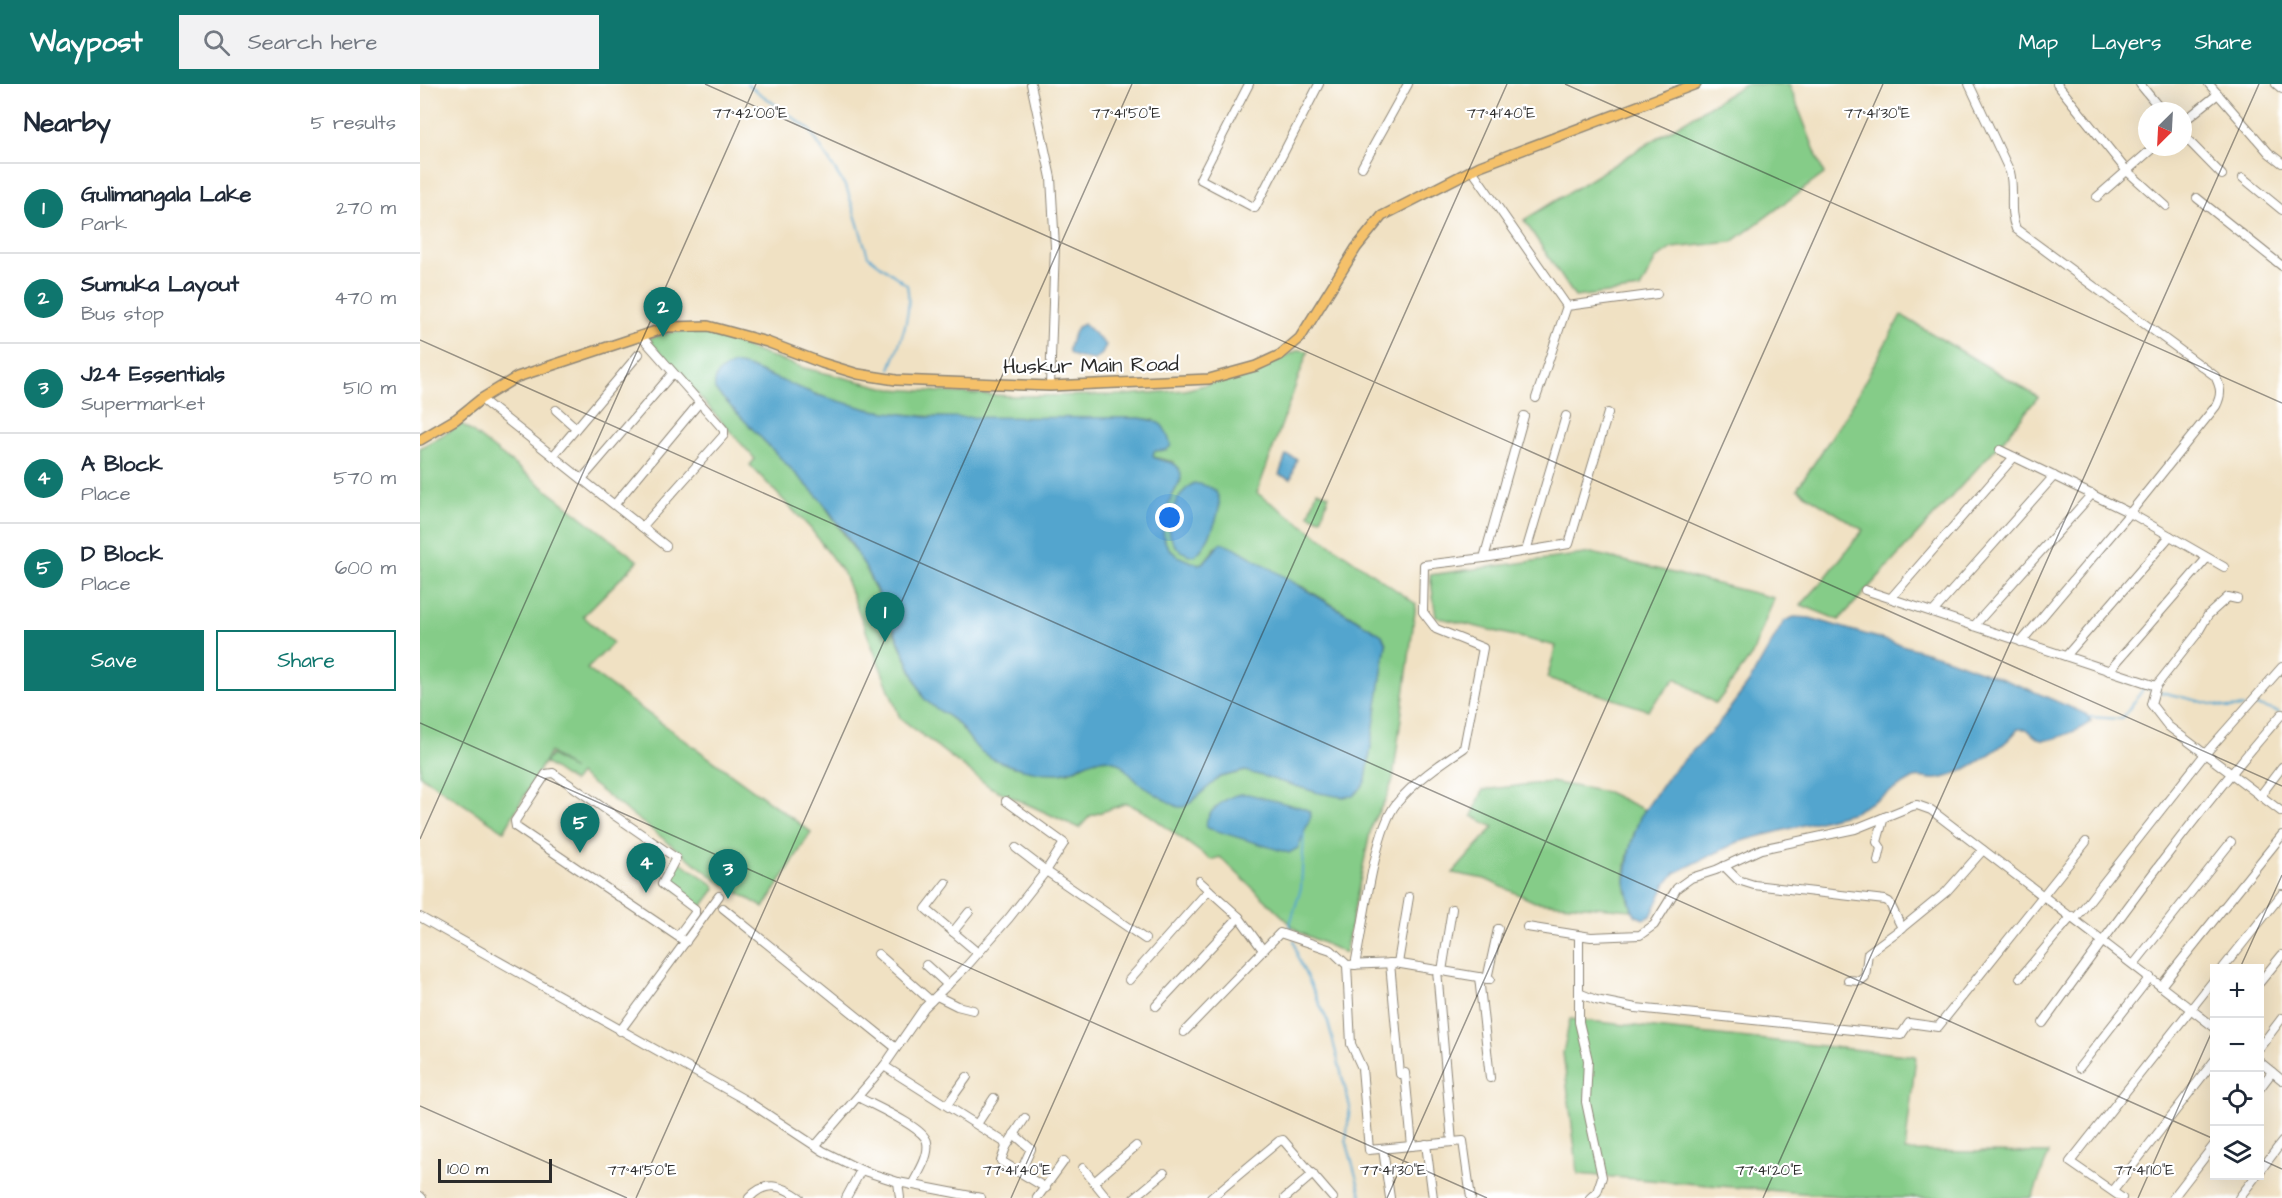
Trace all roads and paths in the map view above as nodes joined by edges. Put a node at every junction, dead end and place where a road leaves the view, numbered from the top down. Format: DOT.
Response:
graph roads {
  1 [pos="1031,84"];
  2 [pos="1248,84"];
  3 [pos="1319,84"];
  4 [pos="1407,84"];
  5 [pos="1696,84"];
  6 [pos="1969,84"];
  7 [pos="2057,84"];
  8 [pos="2140,84"];
  9 [pos="2209,84"];
  10 [pos="2276,84"];
  11 [pos="2282,89"];
  12 [pos="2218,94"];
  13 [pos="2155,102"];
  14 [pos="2192,115"];
  15 [pos="2192,144"];
  16 [pos="2143,156"];
  17 [pos="2282,163"];
  18 [pos="1362,167"];
  19 [pos="1472,170"];
  20 [pos="2127,170"];
  21 [pos="2222,175"];
  22 [pos="2242,178"];
  23 [pos="2097,197"];
  24 [pos="2197,198"];
  25 [pos="2166,206"];
  26 [pos="2282,210"];
  27 [pos="2282,266"];
  28 [pos="1658,294"];
  29 [pos="1567,306"];
  30 [pos="641,336"];
  31 [pos="639,354"];
  32 [pos="672,374"];
  33 [pos="1050,386"];
  34 [pos="1536,398"];
  35 [pos="481,399"];
  36 [pos="699,403"];
  37 [pos="556,410"];
  38 [pos="1608,413"];
  39 [pos="1524,416"];
  40 [pos="1566,416"];
  41 [pos="576,428"];
  42 [pos="420,440"];
  43 [pos="2000,450"];
  44 [pos="553,456"];
  45 [pos="2014,457"];
  46 [pos="2054,476"];
  47 [pos="582,479"];
  48 [pos="2092,494"];
  49 [pos="615,504"];
  50 [pos="2130,513"];
  51 [pos="642,527"];
  52 [pos="2170,536"];
  53 [pos="666,546"];
  54 [pos="1526,551"];
  55 [pos="1484,558"];
  56 [pos="2207,558"];
  57 [pos="2224,567"];
  58 [pos="1865,590"];
  59 [pos="1891,598"];
  60 [pos="2237,599"];
  61 [pos="1933,612"];
  62 [pos="1974,626"];
  63 [pos="2021,642"];
  64 [pos="2066,656"];
  65 [pos="2282,667"];
  66 [pos="2109,671"];
  67 [pos="2156,686"];
  68 [pos="2282,714"];
  69 [pos="2205,754"];
  70 [pos="2282,767"];
  71 [pos="2230,773"];
  72 [pos="2260,796"];
  73 [pos="1006,801"];
  74 [pos="2282,812"];
  75 [pos="1884,817"];
  76 [pos="2282,835"];
  77 [pos="2086,842"];
  78 [pos="2231,842"];
  79 [pos="1016,848"];
  80 [pos="1983,850"];
  81 [pos="1878,861"];
  82 [pos="1724,866"];
  83 [pos="1046,871"];
  84 [pos="1199,881"];
  85 [pos="946,883"];
  86 [pos="1209,890"];
  87 [pos="2282,894"];
  88 [pos="719,896"];
  89 [pos="2043,896"];
  90 [pos="1409,897"];
  91 [pos="723,908"];
  92 [pos="1452,909"];
  93 [pos="969,912"];
  94 [pos="420,917"];
  95 [pos="1239,917"];
  96 [pos="2073,917"];
  97 [pos="1527,927"];
  98 [pos="684,928"];
  99 [pos="1902,928"];
  100 [pos="1498,929"];
  101 [pos="952,932"];
  102 [pos="693,933"];
  103 [pos="678,936"];
  104 [pos="1579,936"];
  105 [pos="1145,939"];
  106 [pos="2103,940"];
  107 [pos="686,942"];
  108 [pos="1263,950"];
  109 [pos="978,953"];
  110 [pos="878,954"];
  111 [pos="2282,955"];
  112 [pos="1394,963"];
  113 [pos="2134,964"];
  114 [pos="2227,964"];
  115 [pos="926,965"];
  116 [pos="1351,965"];
  117 [pos="1439,970"];
  118 [pos="2264,976"];
  119 [pos="2150,977"];
  120 [pos="1485,978"];
  121 [pos="2020,978"];
  122 [pos="1129,980"];
  123 [pos="1848,980"];
  124 [pos="948,985"];
  125 [pos="2210,985"];
  126 [pos="2161,986"];
  127 [pos="1580,993"];
  128 [pos="934,999"];
  129 [pos="1156,1006"];
  130 [pos="2191,1009"];
  131 [pos="973,1010"];
  132 [pos="2282,1018"];
  133 [pos="2043,1023"];
  134 [pos="2210,1024"];
  135 [pos="620,1031"];
  136 [pos="1184,1032"];
  137 [pos="2264,1041"];
  138 [pos="896,1048"];
  139 [pos="884,1066"];
  140 [pos="2210,1066"];
  141 [pos="2264,1066"];
  142 [pos="2079,1068"];
  143 [pos="2272,1072"];
  144 [pos="967,1077"];
  145 [pos="1490,1078"];
  146 [pos="2282,1080"];
  147 [pos="2264,1082"];
  148 [pos="858,1097"];
  149 [pos="993,1098"];
  150 [pos="947,1105"];
  151 [pos="1025,1118"];
  152 [pos="977,1125"];
  153 [pos="1014,1134"];
  154 [pos="1452,1142"];
  155 [pos="2282,1142"];
  156 [pos="1426,1144"];
  157 [pos="816,1145"];
  158 [pos="1136,1146"];
  159 [pos="1412,1146"];
  160 [pos="1006,1147"];
  161 [pos="1383,1149"];
  162 [pos="2210,1150"];
  163 [pos="1064,1161"];
  164 [pos="2264,1165"];
  165 [pos="1083,1168"];
  166 [pos="861,1170"];
  167 [pos="1020,1173"];
  168 [pos="1164,1173"];
  169 [pos="1313,1174"];
  170 [pos="2253,1180"];
  171 [pos="898,1182"];
  172 [pos="1094,1182"];
  173 [pos="912,1185"];
  174 [pos="1046,1188"];
  175 [pos="2113,1191"];
  176 [pos="749,1198"];
  177 [pos="800,1198"];
  178 [pos="846,1198"];
  179 [pos="900,1198"];
  180 [pos="981,1198"];
  181 [pos="1037,1198"];
  182 [pos="1107,1198"];
  183 [pos="1134,1198"];
  184 [pos="1211,1198"];
  185 [pos="1285,1198"];
  186 [pos="1333,1198"];
  187 [pos="1390,1198"];
  188 [pos="1433,1198"];
  189 [pos="1472,1198"];
  190 [pos="1590,1198"];
  191 [pos="2122,1198"];
  192 [pos="2173,1198"];
  193 [pos="2239,1198"];
  1 -- 33 [label="street"];
  2 -- 3 [label="street"];
  4 -- 18 [label="street"];
  5 -- 19 [label="main road, Huskur Main Road"];
  6 -- 50 [label="street"];
  7 -- 20 [label="street"];
  8 -- 13 [label="street"];
  9 -- 12 [label="street"];
  10 -- 11 [label="street"];
  12 -- 14 [label="street"];
  12 -- 17 [label="street"];
  15 -- 21 [label="street"];
  16 -- 20 [label="street"];
  19 -- 29 [label="street"];
  19 -- 33 [label="main road, Huskur Main Road"];
  20 -- 23 [label="street"];
  20 -- 25 [label="street"];
  22 -- 26 [label="street"];
  24 -- 27 [label="street"];
  28 -- 29 [label="street"];
  29 -- 34 [label="street"];
  30 -- 32 [label="street"];
  30 -- 33 [label="main road, Huskur Main Road"];
  30 -- 35 [label="main road, Huskur Main Road"];
  31 -- 41 [label="street"];
  32 -- 36 [label="street"];
  32 -- 47 [label="street"];
  35 -- 42 [label="main road, Huskur Main Road"];
  35 -- 44 [label="street"];
  36 -- 49 [label="street"];
  36 -- 51 [label="street"];
  37 -- 41 [label="street"];
  38 -- 54 [label="street"];
  39 -- 55 [label="street"];
  40 -- 54 [label="street"];
  41 -- 44 [label="street"];
  43 -- 45 [label="street"];
  44 -- 47 [label="street"];
  45 -- 46 [label="street"];
  45 -- 59 [label="street"];
  46 -- 48 [label="street"];
  46 -- 61 [label="street"];
  47 -- 49 [label="street"];
  48 -- 50 [label="street"];
  48 -- 62 [label="street"];
  49 -- 51 [label="street"];
  50 -- 52 [label="street"];
  50 -- 63 [label="street"];
  51 -- 53 [label="street"];
  52 -- 56 [label="street"];
  52 -- 64 [label="street"];
  54 -- 55 [label="street"];
  55 -- 116 [label="street"];
  56 -- 57 [label="street"];
  56 -- 66 [label="street"];
  58 -- 59 [label="street"];
  59 -- 61 [label="street"];
  60 -- 67 [label="street"];
  61 -- 62 [label="street"];
  62 -- 63 [label="street"];
  63 -- 64 [label="street"];
  64 -- 66 [label="street"];
  65 -- 69 [label="street"];
  66 -- 67 [label="street"];
  67 -- 69 [label="street"];
  68 -- 71 [label="street"];
  69 -- 71 [label="street"];
  69 -- 96 [label="street"];
  70 -- 72 [label="street"];
  71 -- 72 [label="street"];
  71 -- 106 [label="street"];
  72 -- 74 [label="street"];
  73 -- 83 [label="street"];
  75 -- 80 [label="street"];
  75 -- 81 [label="street"];
  75 -- 82 [label="street"];
  76 -- 126 [label="street"];
  77 -- 89 [label="street"];
  78 -- 113 [label="street"];
  79 -- 83 [label="street"];
  80 -- 89 [label="street"];
  80 -- 99 [label="street"];
  82 -- 99 [label="street"];
  82 -- 104 [label="street"];
  83 -- 105 [label="street"];
  83 -- 109 [label="street"];
  84 -- 86 [label="street"];
  85 -- 101 [label="street"];
  86 -- 95 [label="street"];
  86 -- 122 [label="street"];
  87 -- 114 [label="street"];
  88 -- 102 [label="street"];
  89 -- 96 [label="street"];
  89 -- 127 [label="street"];
  90 -- 112 [label="street"];
  91 -- 138 [label="street"];
  92 -- 117 [label="street"];
  93 -- 101 [label="street"];
  94 -- 135 [label="street"];
  95 -- 108 [label="street"];
  95 -- 129 [label="street"];
  96 -- 106 [label="street"];
  96 -- 121 [label="street"];
  97 -- 104 [label="street"];
  98 -- 102 [label="street"];
  98 -- 103 [label="street"];
  98 -- 103 [label="street"];
  99 -- 123 [label="street"];
  100 -- 120 [label="street"];
  101 -- 109 [label="street"];
  102 -- 107 [label="street"];
  103 -- 107 [label="street"];
  104 -- 127 [label="street"];
  106 -- 113 [label="street"];
  106 -- 133 [label="street"];
  107 -- 135 [label="street"];
  108 -- 116 [label="street"];
  108 -- 136 [label="street"];
  109 -- 124 [label="street"];
  110 -- 128 [label="street"];
  111 -- 118 [label="street"];
  112 -- 116 [label="street"];
  112 -- 117 [label="street"];
  112 -- 159 [label="street"];
  113 -- 119 [label="street"];
  115 -- 124 [label="street"];
  116 -- 161 [label="street"];
  117 -- 120 [label="street"];
  117 -- 154 [label="street"];
  119 -- 126 [label="street"];
  119 -- 142 [label="street"];
  120 -- 145 [label="street"];
  124 -- 128 [label="street"];
  125 -- 130 [label="street"];
  126 -- 130 [label="street"];
  127 -- 190 [label="street"];
  128 -- 131 [label="street"];
  128 -- 138 [label="street"];
  130 -- 134 [label="street"];
  130 -- 175 [label="street"];
  132 -- 137 [label="street"];
  135 -- 157 [label="street"];
  138 -- 139 [label="street"];
  139 -- 148 [label="street"];
  139 -- 150 [label="street"];
  140 -- 175 [label="street"];
  141 -- 143 [label="street"];
  143 -- 146 [label="street"];
  143 -- 147 [label="street"];
  144 -- 150 [label="street"];
  148 -- 157 [label="street"];
  148 -- 173 [label="street"];
  149 -- 152 [label="street"];
  150 -- 152 [label="street"];
  151 -- 153 [label="street"];
  152 -- 160 [label="street"];
  153 -- 160 [label="street"];
  153 -- 167 [label="street"];
  154 -- 156 [label="street"];
  154 -- 189 [label="street"];
  155 -- 164 [label="street"];
  156 -- 159 [label="street"];
  156 -- 188 [label="street"];
  157 -- 166 [label="street"];
  158 -- 172 [label="street"];
  159 -- 161 [label="street"];
  160 -- 167 [label="street"];
  161 -- 187 [label="street"];
  162 -- 192 [label="street"];
  163 -- 174 [label="street"];
  165 -- 172 [label="street"];
  166 -- 171 [label="street"];
  166 -- 178 [label="street"];
  167 -- 174 [label="street"];
  168 -- 183 [label="street"];
  169 -- 184 [label="street"];
  169 -- 185 [label="street"];
  169 -- 186 [label="street"];
  170 -- 193 [label="street"];
  171 -- 173 [label="street"];
  171 -- 179 [label="street"];
  172 -- 182 [label="street"];
  173 -- 180 [label="street"];
  174 -- 181 [label="street"];
  175 -- 191 [label="street"];
  176 -- 177 [label="street"];
}
